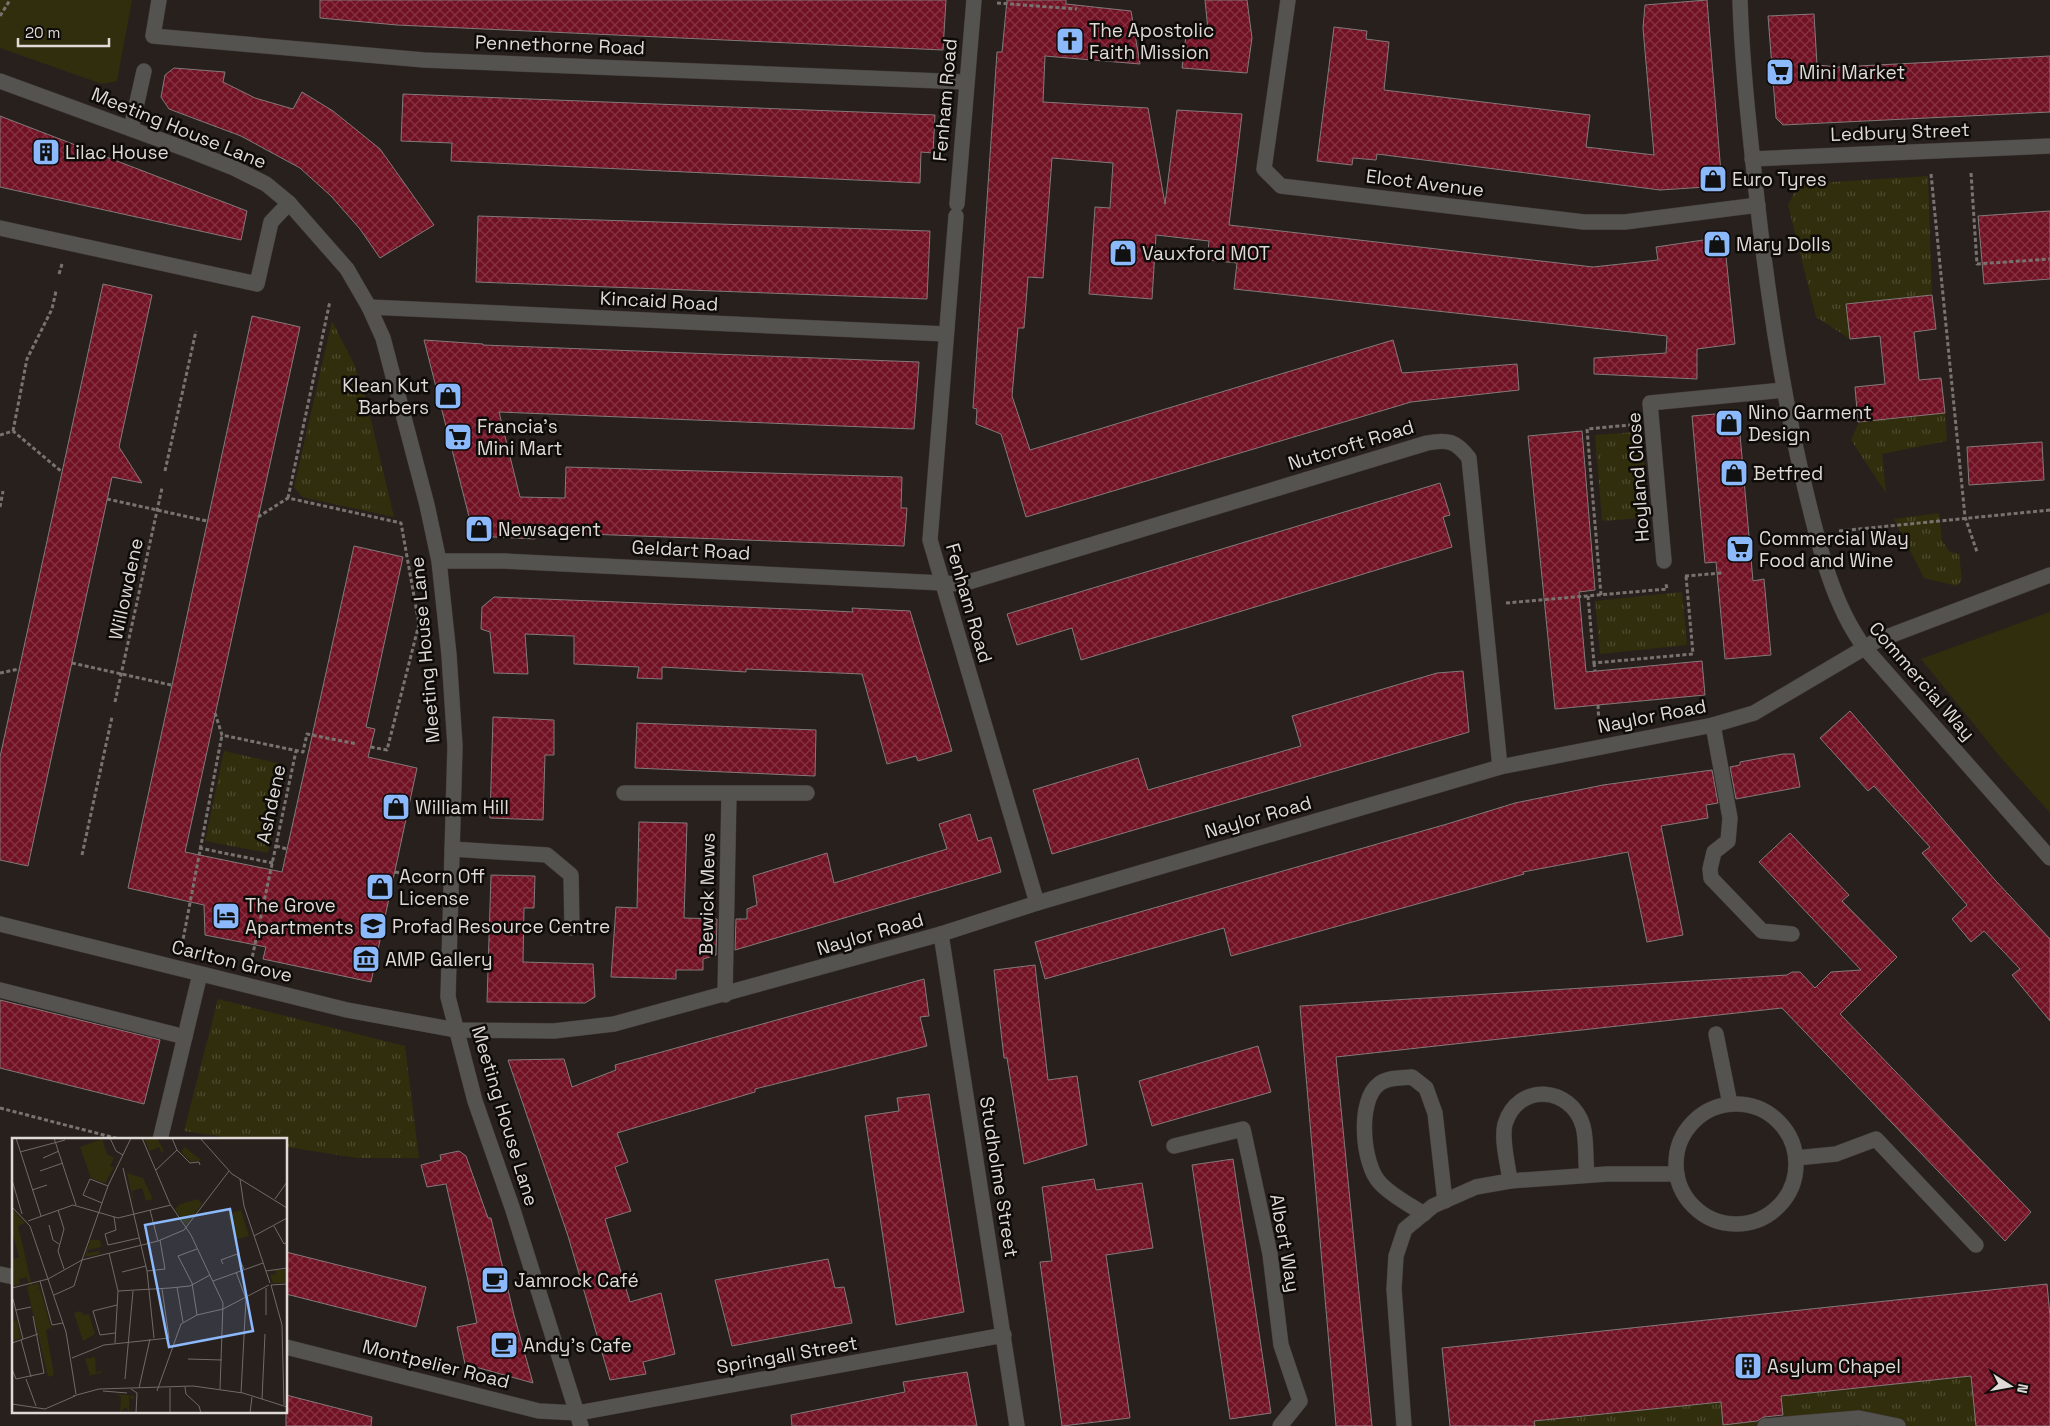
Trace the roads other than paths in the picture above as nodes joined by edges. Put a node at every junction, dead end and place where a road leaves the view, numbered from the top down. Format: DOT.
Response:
graph roads {
  1 [pos="160,0"];
  2 [pos="974,0"];
  3 [pos="1288,0"];
  4 [pos="1740,0"];
  5 [pos="144,71"];
  6 [pos="0,81"];
  7 [pos="966,82"];
  8 [pos="131,129"];
  9 [pos="2050,146"];
  10 [pos="1752,158"];
  11 [pos="289,203"];
  12 [pos="1758,205"];
  13 [pos="0,228"];
  14 [pos="369,307"];
  15 [pos="946,334"];
  16 [pos="1784,390"];
  17 [pos="439,561"];
  18 [pos="1664,561"];
  19 [pos="2050,575"];
  20 [pos="941,583"];
  21 [pos="1864,647"];
  22 [pos="1713,725"];
  23 [pos="1500,767"];
  24 [pos="808,793"];
  25 [pos="624,794"];
  26 [pos="729,794"];
  27 [pos="452,849"];
  28 [pos="2050,858"];
  29 [pos="1037,903"];
  30 [pos="0,924"];
  31 [pos="572,928"];
  32 [pos="941,934"];
  33 [pos="1792,934"];
  34 [pos="200,974"];
  35 [pos="0,990"];
  36 [pos="725,994"];
  37 [pos="456,1030"];
  38 [pos="1716,1034"];
  39 [pos="185,1037"];
  40 [pos="1730,1104"];
  41 [pos="160,1138"];
  42 [pos="1174,1146"];
  43 [pos="1796,1158"];
  44 [pos="1677,1174"];
  45 [pos="1586,1176"];
  46 [pos="1510,1181"];
  47 [pos="1445,1201"];
  48 [pos="1424,1214"];
  49 [pos="1976,1245"];
  50 [pos="1004,1335"];
  51 [pos="288,1347"];
  52 [pos="579,1420"];
  53 [pos="1017,1426"];
  54 [pos="1280,1426"];
  55 [pos="1404,1426"];
  56 [pos="1765,1426"];
  57 [pos="1898,1426"];
  1 -- 7 [label="street, Pennethorne Road"];
  2 -- 7 [label="street, Fenham Road"];
  3 -- 12 [label="street, Elcot Avenue"];
  4 -- 10 [label="street, Commercial Way"];
  5 -- 8 [label="street"];
  6 -- 8 [label="street, Meeting House Lane"];
  7 -- 15 [label="street, Fenham Road"];
  8 -- 11 [label="street, Meeting House Lane"];
  9 -- 10 [label="street, Ledbury Street"];
  10 -- 12 [label="street, Commercial Way"];
  11 -- 13 [label="street"];
  11 -- 14 [label="street, Meeting House Lane"];
  12 -- 16 [label="street, Commercial Way"];
  14 -- 15 [label="street, Kincaid Road"];
  14 -- 17 [label="street, Meeting House Lane"];
  15 -- 20 [label="street, Fenham Road"];
  16 -- 18 [label="street, Hoyland Close"];
  16 -- 21 [label="street, Commercial Way"];
  17 -- 20 [label="street, Geldart Road"];
  17 -- 27 [label="street, Meeting House Lane"];
  19 -- 21 [label="street, Naylor Road"];
  20 -- 23 [label="street, Nutcroft Road"];
  20 -- 29 [label="street, Fenham Road"];
  21 -- 22 [label="street, Naylor Road"];
  21 -- 28 [label="street, Commercial Way"];
  22 -- 23 [label="street, Naylor Road"];
  22 -- 33 [label="street"];
  23 -- 29 [label="street, Naylor Road"];
  24 -- 26 [label="street"];
  25 -- 26 [label="street"];
  26 -- 36 [label="street, Bewick Mews"];
  27 -- 31 [label="street"];
  27 -- 37 [label="street, Meeting House Lane"];
  29 -- 32 [label="street, Naylor Road"];
  30 -- 34 [label="street, Carlton Grove"];
  32 -- 36 [label="street, Naylor Road"];
  32 -- 50 [label="street, Studholme Street"];
  34 -- 37 [label="street, Carlton Grove"];
  34 -- 39 [label="street"];
  35 -- 39 [label="street"];
  36 -- 37 [label="street, Naylor Road"];
  37 -- 52 [label="street, Meeting House Lane"];
  38 -- 40 [label="street"];
  39 -- 41 [label="street"];
  40 -- 43 [label="street"];
  40 -- 44 [label="street"];
  42 -- 54 [label="street, Albert Way"];
  43 -- 44 [label="street"];
  43 -- 49 [label="street"];
  44 -- 45 [label="street"];
  45 -- 46 [label="street"];
  45 -- 46 [label="street"];
  46 -- 47 [label="street"];
  47 -- 48 [label="street"];
  47 -- 48 [label="street"];
  48 -- 55 [label="street"];
  50 -- 52 [label="street, Springall Street"];
  50 -- 53 [label="street, Studholme Street"];
  51 -- 52 [label="street, Montpelier Road"];
  56 -- 57 [label="street"];
}
